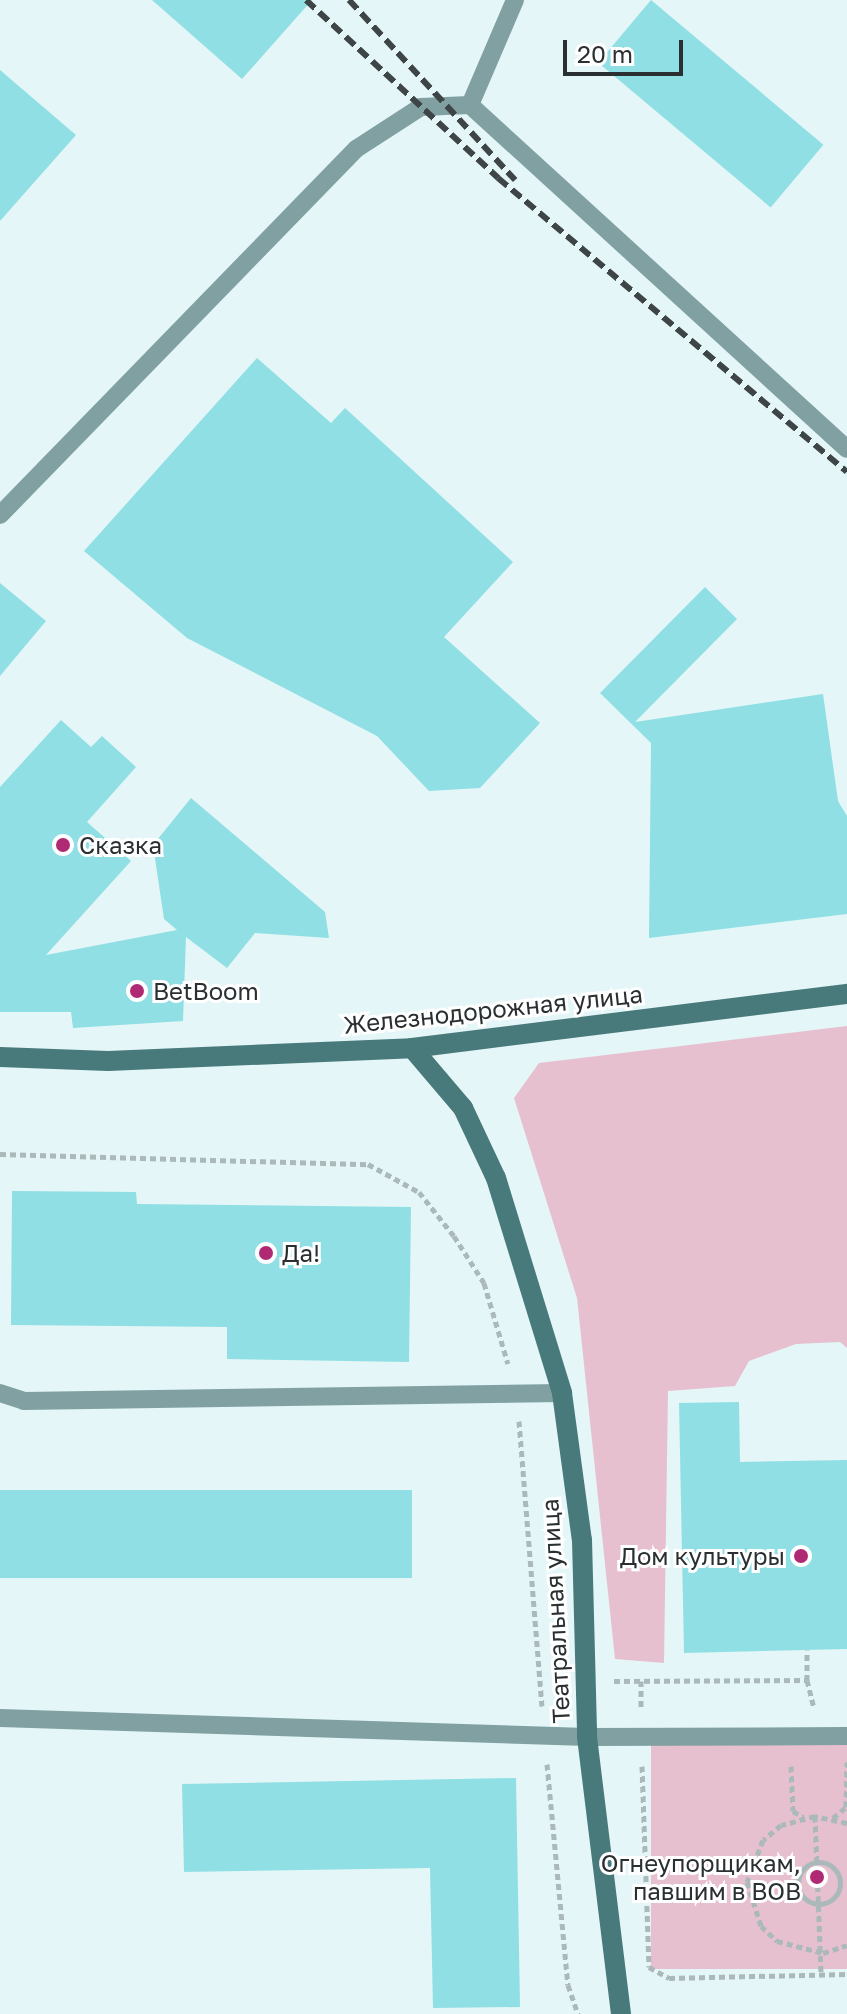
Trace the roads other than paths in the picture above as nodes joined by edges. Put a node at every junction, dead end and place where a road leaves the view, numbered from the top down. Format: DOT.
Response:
graph roads {
  1 [pos="515,0"];
  2 [pos="470,105"];
  3 [pos="847,449"];
  4 [pos="0,515"];
  5 [pos="847,994"];
  6 [pos="412,1048"];
  7 [pos="0,1057"];
  8 [pos="0,1393"];
  9 [pos="562,1393"];
  10 [pos="0,1718"];
  11 [pos="847,1736"];
  12 [pos="587,1737"];
  13 [pos="621,2014"];
  1 -- 2 [label="lane"];
  2 -- 3 [label="lane"];
  2 -- 4 [label="lane"];
  5 -- 6 [label="street, Железнодорожная улица"];
  6 -- 7 [label="street, Железнодорожная улица"];
  6 -- 9 [label="street, Театральная улица"];
  8 -- 9 [label="lane"];
  9 -- 12 [label="street, Театральная улица"];
  10 -- 12 [label="lane"];
  11 -- 12 [label="lane"];
  12 -- 13 [label="street, Театральная улица"];
}
